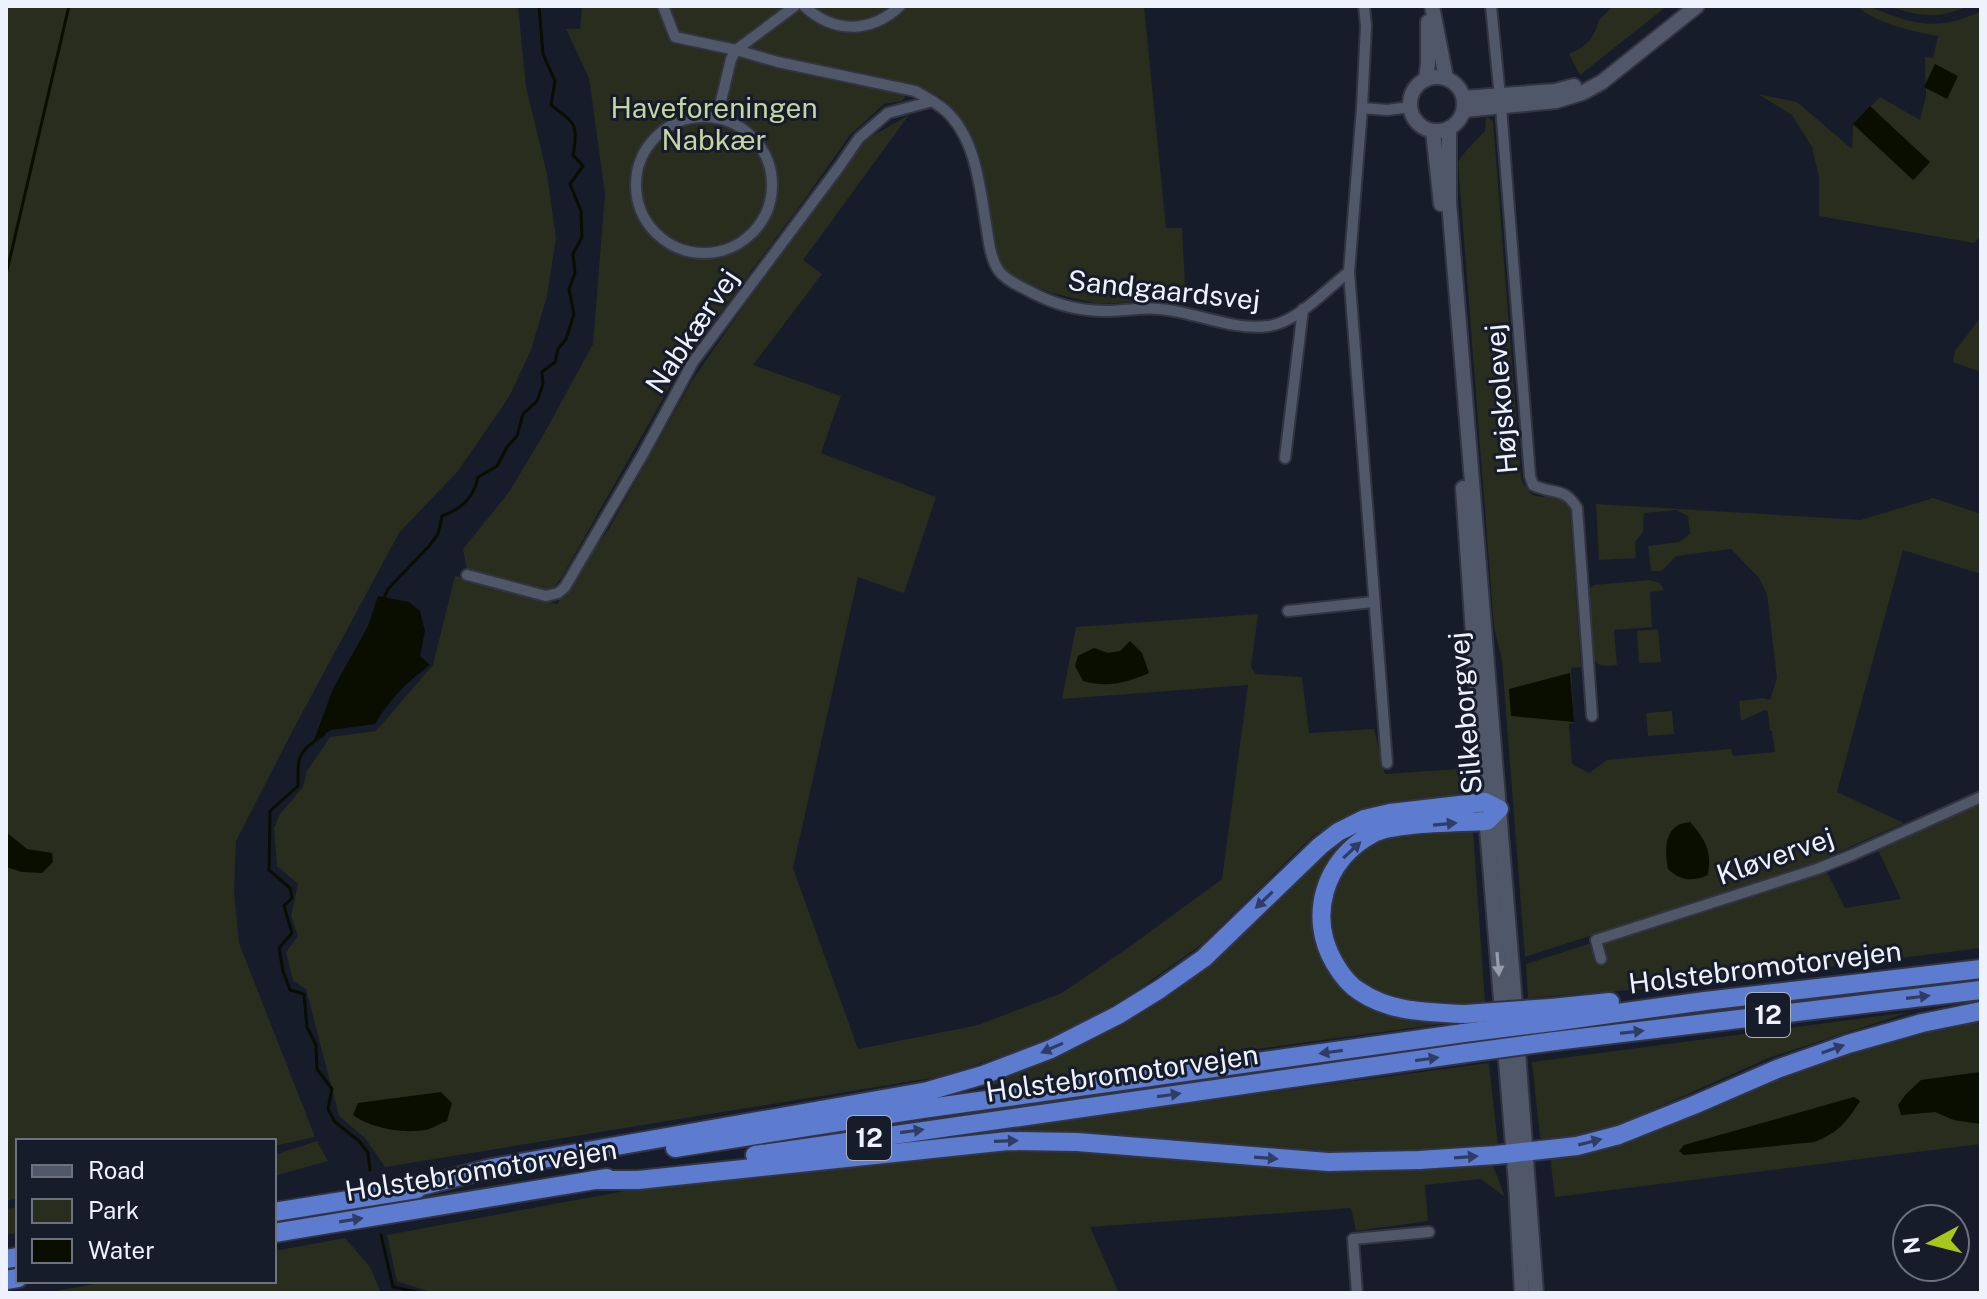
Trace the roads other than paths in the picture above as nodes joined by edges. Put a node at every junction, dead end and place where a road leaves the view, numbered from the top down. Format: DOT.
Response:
graph roads {
  1 [pos="663,6"];
  2 [pos="795,6"];
  3 [pos="804,6"];
  4 [pos="900,6"];
  5 [pos="1364,6"];
  6 [pos="1430,6"];
  7 [pos="1491,6"];
  8 [pos="1684,6"];
  9 [pos="1697,6"];
  10 [pos="736,50"];
  11 [pos="1446,78"];
  12 [pos="1426,79"];
  13 [pos="933,101"];
  14 [pos="1499,101"];
  15 [pos="1464,104"];
  16 [pos="1410,107"];
  17 [pos="1362,108"];
  18 [pos="717,118"];
  19 [pos="1449,128"];
  20 [pos="1433,131"];
  21 [pos="1349,272"];
  22 [pos="1303,309"];
  23 [pos="1285,458"];
  24 [pos="467,575"];
  25 [pos="1373,602"];
  26 [pos="1288,611"];
  27 [pos="1592,716"];
  28 [pos="1387,763"];
  29 [pos="1981,797"];
  30 [pos="1490,811"];
  31 [pos="1601,959"];
  32 [pos="1981,969"];
  33 [pos="1981,990"];
  34 [pos="1981,1011"];
  35 [pos="1552,1015"];
  36 [pos="1519,1152"];
  37 [pos="594,1180"];
  38 [pos="406,1190"];
  39 [pos="276,1212"];
  40 [pos="1429,1232"];
  41 [pos="276,1233"];
  42 [pos="1357,1293"];
  43 [pos="1522,1293"];
  44 [pos="1536,1293"];
  1 -- 10 [label="street, Sandgaardsvej"];
  2 -- 10 [label="street"];
  3 -- 4 [label="street"];
  5 -- 17 [label="street"];
  6 -- 11 [label="main road"];
  6 -- 12 [label="main road"];
  7 -- 14 [label="street"];
  8 -- 14 [label="main road"];
  9 -- 14 [label="main road"];
  10 -- 13 [label="street, Sandgaardsvej"];
  10 -- 18 [label="street"];
  11 -- 12 [label="main road"];
  11 -- 15 [label="main road"];
  12 -- 16 [label="main road"];
  13 -- 22 [label="street, Sandgaardsvej"];
  13 -- 24 [label="street, Nabkærvej"];
  14 -- 15 [label="main road"];
  14 -- 27 [label="street, Højskolevej"];
  15 -- 19 [label="main road"];
  16 -- 17 [label="street"];
  16 -- 20 [label="main road"];
  17 -- 21 [label="street"];
  18 -- 18 [label="street"];
  19 -- 20 [label="main road"];
  19 -- 30 [label="main road, Silkeborgvej"];
  20 -- 30 [label="main road, Silkeborgvej"];
  21 -- 22 [label="street, Sandgaardsvej"];
  21 -- 25 [label="street"];
  22 -- 23 [label="street"];
  25 -- 26 [label="street"];
  25 -- 28 [label="street"];
  29 -- 31 [label="street, Kløvervej"];
  35 -- 30 [label="highway, one-way, bridge"];
  30 -- 36 [label="main road, Silkeborgvej"];
  30 -- 38 [label="highway, one-way"];
  32 -- 35 [label="highway, Holstebromotorvejen / 12"];
  37 -- 33 [label="highway, Holstebromotorvejen / 12, one-way, bridge"];
  36 -- 34 [label="highway, one-way"];
  35 -- 38 [label="highway, Holstebromotorvejen / 12, one-way, bridge"];
  37 -- 36 [label="highway, one-way"];
  36 -- 43 [label="main road, Silkeborgvej"];
  36 -- 44 [label="main road, Silkeborgvej"];
  41 -- 37 [label="highway, Holstebromotorvejen / 12, one-way"];
  38 -- 39 [label="highway, Holstebromotorvejen / 12"];
  40 -- 42 [label="street"];
}
